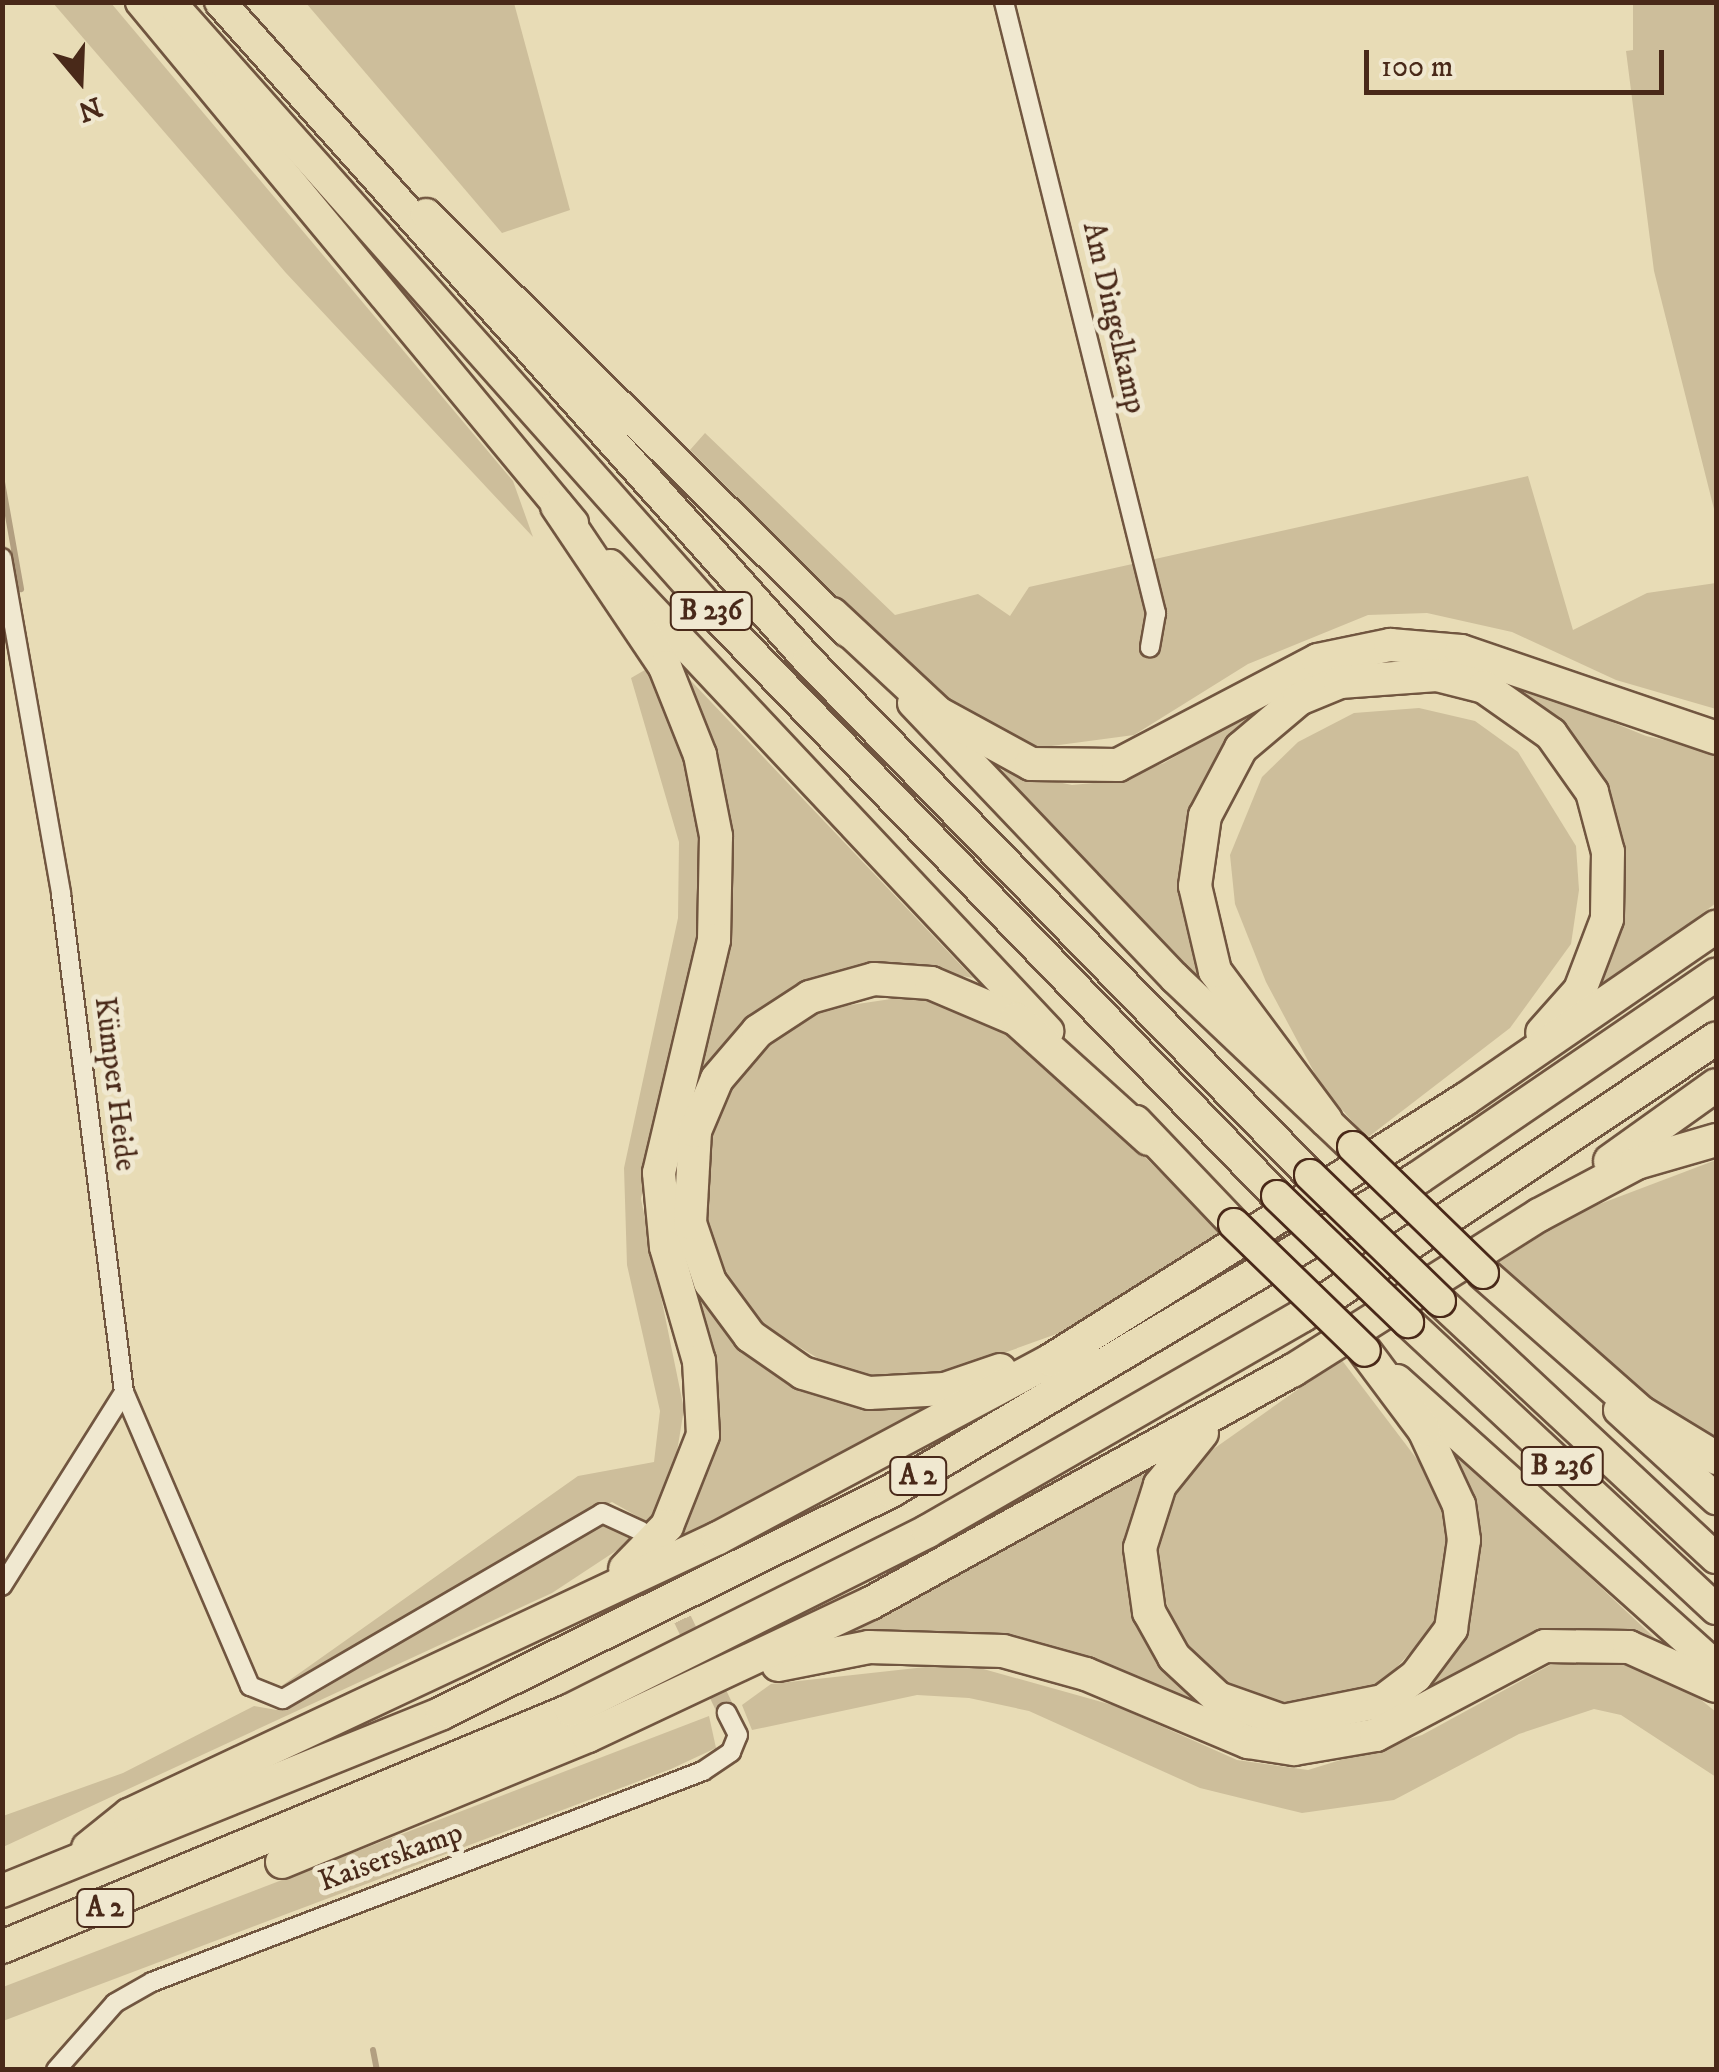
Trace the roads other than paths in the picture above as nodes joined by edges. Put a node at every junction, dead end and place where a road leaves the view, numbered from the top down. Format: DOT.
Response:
graph roads {
  1 [pos="141,2"];
  2 [pos="170,2"];
  3 [pos="220,2"];
  4 [pos="1004,2"];
  5 [pos="351,152"];
  6 [pos="557,506"];
  7 [pos="2,558"];
  8 [pos="832,614"];
  9 [pos="1150,647"];
  10 [pos="1716,738"];
  11 [pos="1716,927"];
  12 [pos="1716,975"];
  13 [pos="1716,1038"];
  14 [pos="1716,1084"];
  15 [pos="1464,1100"];
  16 [pos="1326,1120"];
  17 [pos="1149,1138"];
  18 [pos="1716,1140"];
  19 [pos="1539,1215"];
  20 [pos="1483,1273"];
  21 [pos="1078,1338"];
  22 [pos="1364,1351"];
  23 [pos="1292,1371"];
  24 [pos="124,1392"];
  25 [pos="1716,1458"];
  26 [pos="1716,1499"];
  27 [pos="641,1531"];
  28 [pos="1716,1558"];
  29 [pos="2,1586"];
  30 [pos="1716,1609"];
  31 [pos="534,1621"];
  32 [pos="1716,1666"];
  33 [pos="1716,1686"];
  34 [pos="687,1690"];
  35 [pos="727,1713"];
  36 [pos="207,1869"];
  37 [pos="61,1870"];
  38 [pos="2,1891"];
  39 [pos="2,1947"];
  40 [pos="56,2070"];
  1 -- 6 [label="highway"];
  2 -- 30 [label="highway, B 236, bridge"];
  3 -- 5 [label="highway, B 236"];
  4 -- 9 [label="street, Am Dingelkamp"];
  5 -- 8 [label="highway"];
  5 -- 28 [label="highway, B 236, bridge"];
  6 -- 17 [label="highway"];
  6 -- 31 [label="highway"];
  7 -- 24 [label="street, Kümper Heide"];
  8 -- 10 [label="highway"];
  8 -- 16 [label="highway"];
  11 -- 15 [label="highway"];
  12 -- 37 [label="highway, A 2"];
  13 -- 36 [label="highway, A 2"];
  14 -- 19 [label="highway"];
  15 -- 16 [label="highway"];
  15 -- 21 [label="highway"];
  16 -- 20 [label="highway, bridge"];
  17 -- 21 [label="highway"];
  17 -- 22 [label="highway, bridge"];
  18 -- 19 [label="highway"];
  19 -- 23 [label="highway"];
  20 -- 25 [label="highway"];
  20 -- 26 [label="highway"];
  21 -- 31 [label="highway"];
  22 -- 23 [label="highway"];
  22 -- 32 [label="highway"];
  23 -- 34 [label="highway"];
  24 -- 27 [label="street"];
  24 -- 29 [label="street"];
  31 -- 37 [label="highway"];
  33 -- 34 [label="highway"];
  34 -- 36 [label="highway"];
  35 -- 40 [label="street, Kaiserskamp"];
  36 -- 39 [label="highway, A 2"];
  37 -- 38 [label="highway, A 2"];
}
